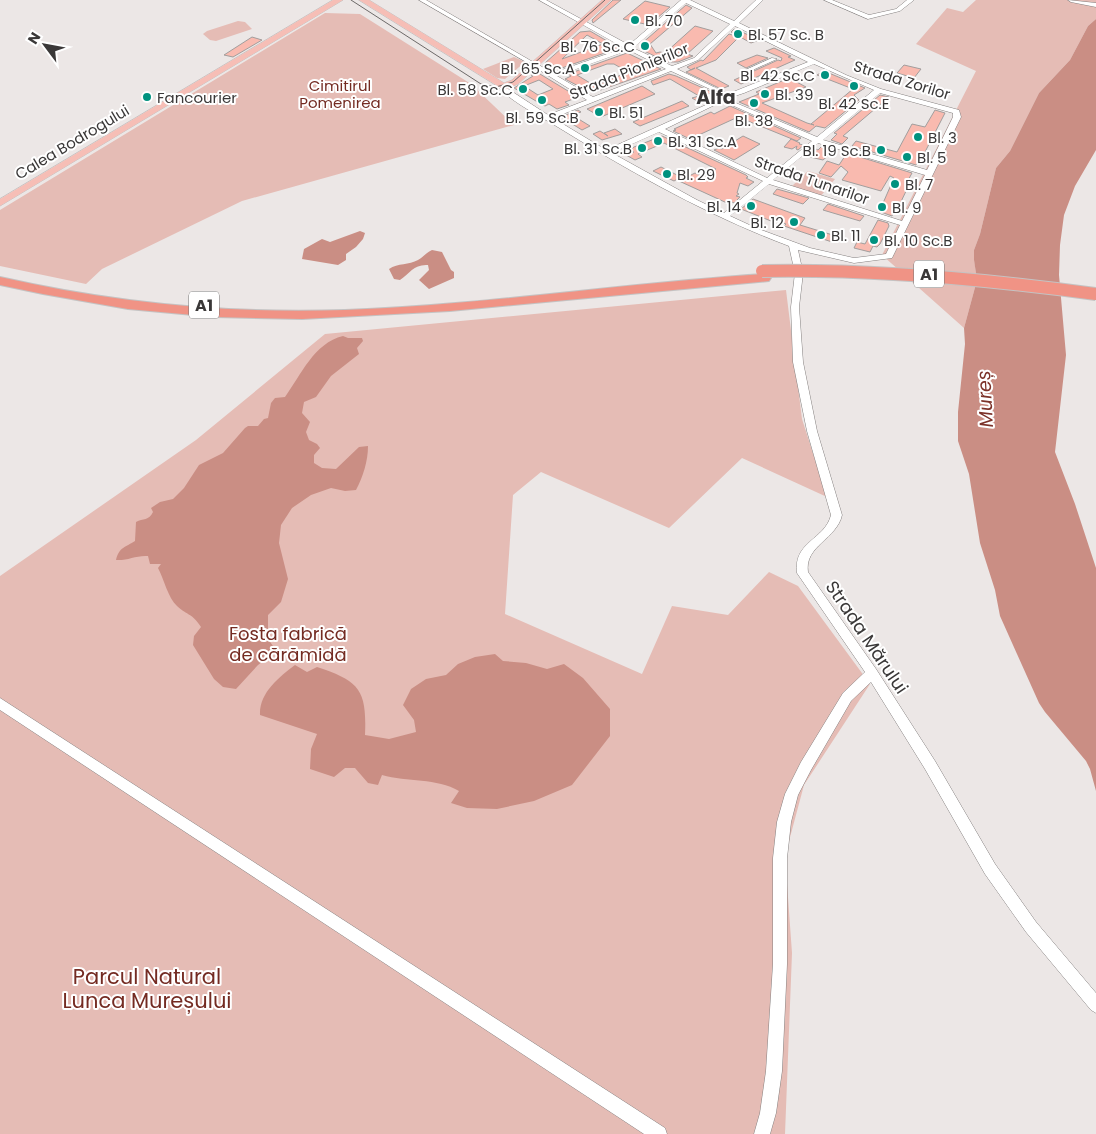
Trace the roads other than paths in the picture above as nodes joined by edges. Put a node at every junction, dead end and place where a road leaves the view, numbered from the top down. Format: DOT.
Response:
graph roads {
  1 [pos="339,0"];
  2 [pos="363,0"];
  3 [pos="422,0"];
  4 [pos="542,0"];
  5 [pos="600,0"];
  6 [pos="607,0"];
  7 [pos="685,0"];
  8 [pos="760,0"];
  9 [pos="827,0"];
  10 [pos="911,0"];
  11 [pos="1071,0"];
  12 [pos="1084,0"];
  13 [pos="1096,4"];
  14 [pos="580,20"];
  15 [pos="735,24"];
  16 [pos="629,48"];
  17 [pos="774,60"];
  18 [pos="813,62"];
  19 [pos="532,63"];
  20 [pos="671,69"];
  21 [pos="769,71"];
  22 [pos="744,72"];
  23 [pos="553,75"];
  24 [pos="502,85"];
  25 [pos="879,90"];
  26 [pos="728,99"];
  27 [pos="593,100"];
  28 [pos="547,118"];
  29 [pos="660,129"];
  30 [pos="819,141"];
  31 [pos="605,153"];
  32 [pos="928,173"];
  33 [pos="768,182"];
  34 [pos="0,203"];
  35 [pos="725,216"];
  36 [pos="905,224"];
  37 [pos="794,246"];
  38 [pos="0,273"];
  39 [pos="763,274"];
  40 [pos="0,281"];
  41 [pos="1096,294"];
  42 [pos="1096,300"];
  43 [pos="410,306"];
  44 [pos="872,673"];
  45 [pos="0,703"];
  46 [pos="1096,1005"];
  47 [pos="659,1134"];
  48 [pos="762,1134"];
  1 -- 34 [label="main road, Calea Bodrogului"];
  2 -- 24 [label="main road"];
  3 -- 19 [label="street"];
  4 -- 14 [label="street"];
  5 -- 14 [label="main road"];
  6 -- 14 [label="main road"];
  7 -- 15 [label="street, Strada Zorilor"];
  7 -- 16 [label="street"];
  8 -- 15 [label="street, Strada Pionierilor"];
  9 -- 10 [label="street"];
  11 -- 13 [label="street"];
  12 -- 13 [label="street"];
  14 -- 16 [label="street"];
  14 -- 19 [label="main road"];
  15 -- 18 [label="street, Strada Zorilor"];
  15 -- 20 [label="street, Strada Pionierilor"];
  16 -- 20 [label="street"];
  16 -- 23 [label="street"];
  17 -- 21 [label="street"];
  18 -- 21 [label="street"];
  18 -- 25 [label="street, Strada Zorilor"];
  19 -- 23 [label="street"];
  19 -- 24 [label="main road"];
  19 -- 24 [label="main road"];
  20 -- 26 [label="street"];
  20 -- 27 [label="street, Strada Pionierilor"];
  21 -- 22 [label="street"];
  21 -- 26 [label="street"];
  23 -- 27 [label="street"];
  24 -- 28 [label="street"];
  25 -- 30 [label="street"];
  25 -- 32 [label="street, Strada Zorilor"];
  26 -- 29 [label="street"];
  26 -- 30 [label="street"];
  27 -- 28 [label="street, Strada Pionierilor"];
  28 -- 31 [label="street"];
  29 -- 31 [label="street"];
  29 -- 33 [label="street, Strada Tunarilor"];
  30 -- 32 [label="street"];
  30 -- 33 [label="street"];
  31 -- 35 [label="street"];
  32 -- 36 [label="street"];
  33 -- 35 [label="street"];
  33 -- 36 [label="street, Strada Tunarilor"];
  35 -- 37 [label="street"];
  36 -- 37 [label="street"];
  37 -- 44 [label="street, Strada Mărului"];
  38 -- 43 [label="highway, A1"];
  39 -- 41 [label="highway, A1, bridge"];
  39 -- 42 [label="highway, A1"];
  39 -- 43 [label="highway, A1"];
  40 -- 43 [label="highway, A1"];
  44 -- 46 [label="street, Strada Mărului"];
  44 -- 48 [label="street"];
  45 -- 47 [label="street"];
}
